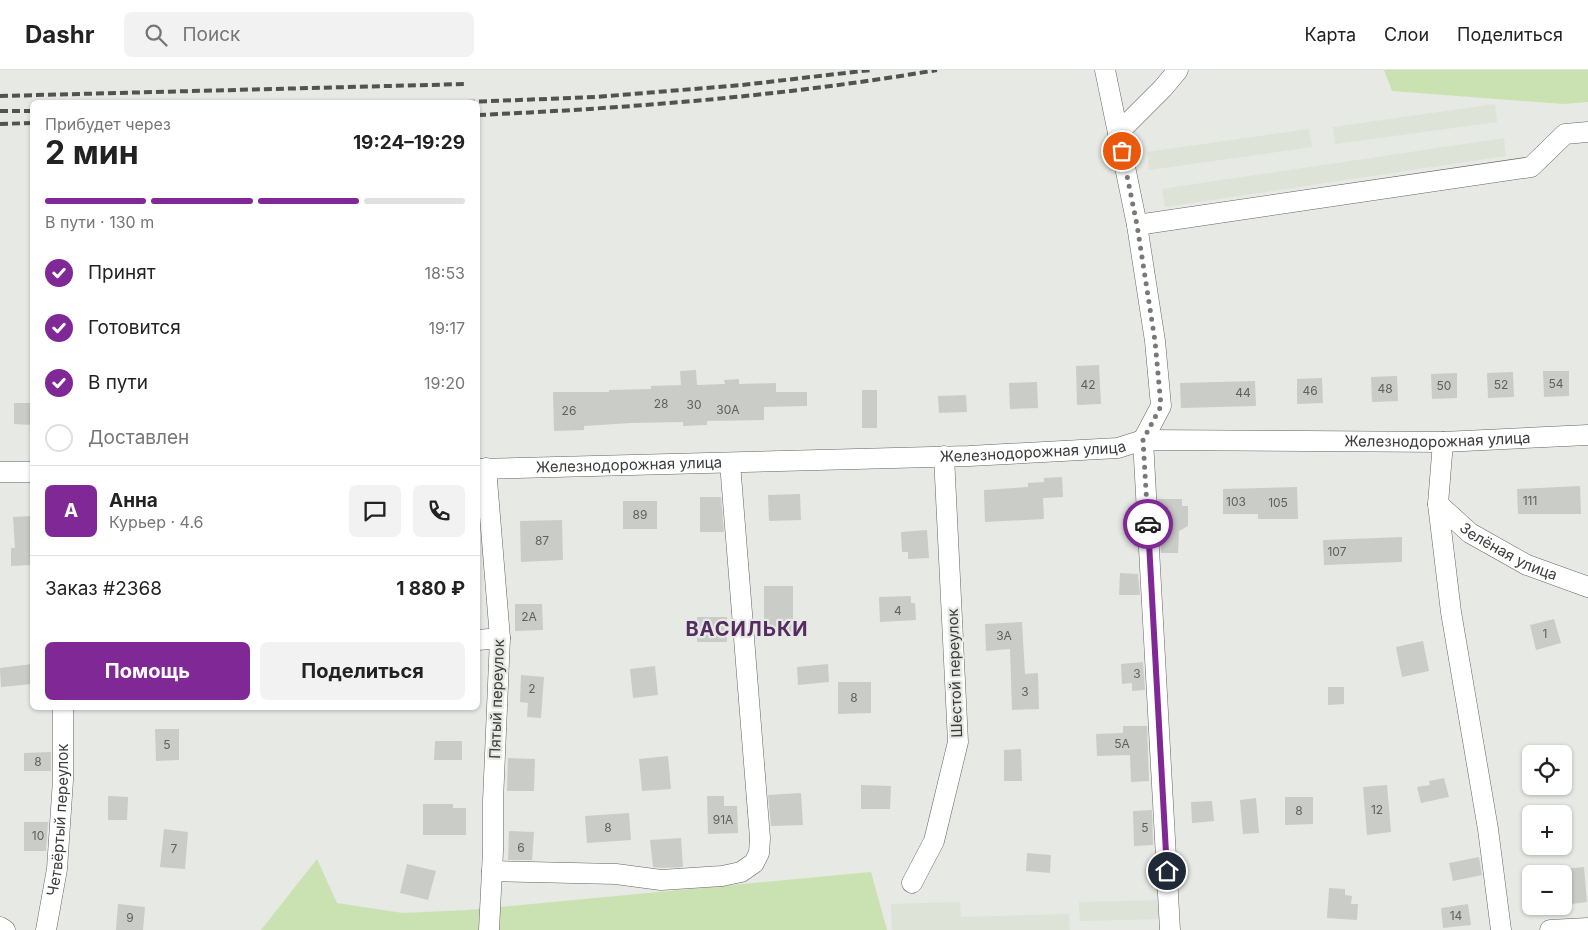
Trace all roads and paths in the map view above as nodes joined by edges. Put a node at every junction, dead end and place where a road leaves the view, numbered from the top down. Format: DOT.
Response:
graph roads {
  1 [pos="1105,70"];
  2 [pos="1178,70"];
  3 [pos="1588,132"];
  4 [pos="1118,133"];
  5 [pos="1137,225"];
  6 [pos="1588,435"];
  7 [pos="1143,440"];
  8 [pos="1443,442"];
  9 [pos="944,456"];
  10 [pos="730,464"];
  11 [pos="482,469"];
  12 [pos="0,472"];
  13 [pos="30,472"];
  14 [pos="1438,504"];
  15 [pos="1588,587"];
  16 [pos="500,638"];
  17 [pos="480,640"];
  18 [pos="63,710"];
  19 [pos="492,871"];
  20 [pos="912,883"];
  21 [pos="0,927"];
  22 [pos="1588,928"];
  23 [pos="5,930"];
  24 [pos="46,930"];
  25 [pos="489,930"];
  26 [pos="1170,930"];
  27 [pos="1500,930"];
  28 [pos="1550,930"];
  1 -- 4 [label="street"];
  2 -- 4 [label="street"];
  3 -- 5 [label="street"];
  4 -- 5 [label="street"];
  5 -- 7 [label="street"];
  6 -- 8 [label="street, Железнодорожная улица"];
  7 -- 8 [label="street, Железнодорожная улица"];
  7 -- 9 [label="street, Железнодорожная улица"];
  7 -- 26 [label="street"];
  8 -- 14 [label="street"];
  9 -- 10 [label="street, Железнодорожная улица"];
  9 -- 20 [label="street, Шестой переулок"];
  10 -- 11 [label="street, Железнодорожная улица"];
  10 -- 19 [label="street"];
  11 -- 16 [label="street, Пятый переулок"];
  12 -- 13 [label="street"];
  14 -- 15 [label="street, Зелёная улица"];
  14 -- 27 [label="street"];
  16 -- 17 [label="street"];
  16 -- 19 [label="street, Пятый переулок"];
  18 -- 24 [label="street, Четвёртый переулок"];
  19 -- 25 [label="street, Пятый переулок"];
  21 -- 23 [label="street"];
  22 -- 28 [label="street"];
}
